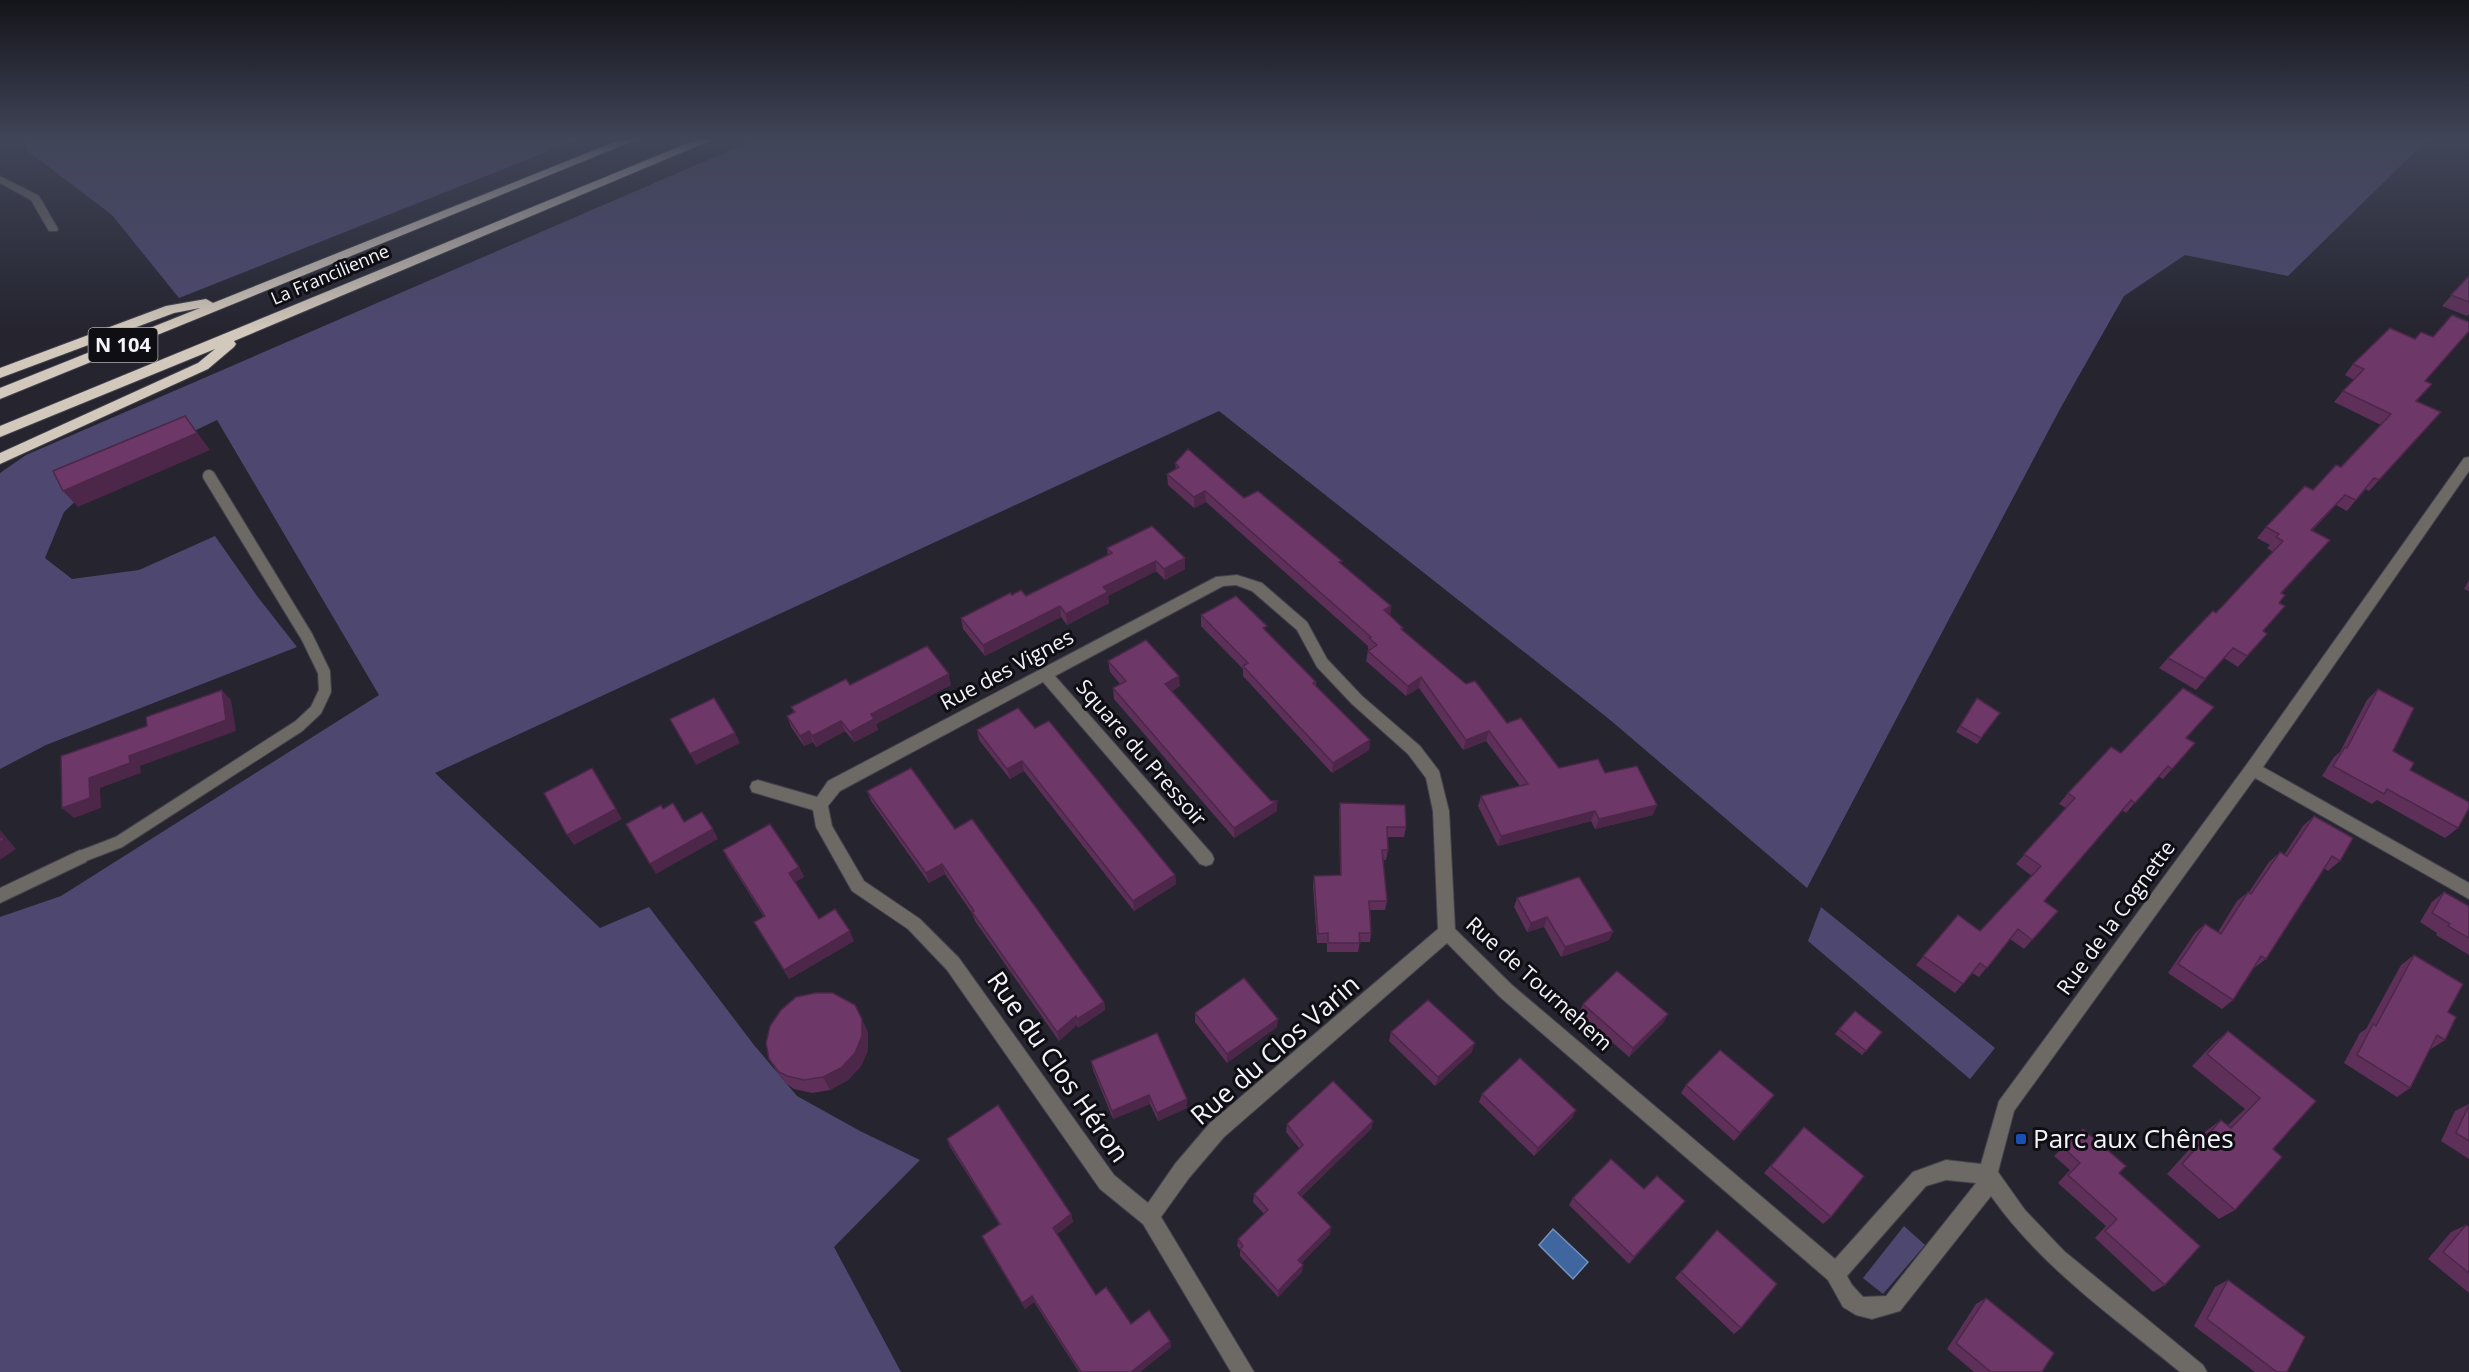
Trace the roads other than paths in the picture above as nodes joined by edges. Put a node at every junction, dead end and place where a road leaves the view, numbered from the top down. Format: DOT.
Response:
graph roads {
  1 [pos="38,203"];
  2 [pos="474,203"];
  3 [pos="554,203"];
  4 [pos="53,229"];
  5 [pos="246,295"];
  6 [pos="244,332"];
  7 [pos="0,373"];
  8 [pos="0,394"];
  9 [pos="0,432"];
  10 [pos="0,459"];
  11 [pos="2469,461"];
  12 [pos="209,476"];
  13 [pos="1221,581"];
  14 [pos="1045,674"];
  15 [pos="2253,769"];
  16 [pos="758,787"];
  17 [pos="819,805"];
  18 [pos="80,857"];
  19 [pos="1206,859"];
  20 [pos="2469,892"];
  21 [pos="0,896"];
  22 [pos="1447,932"];
  23 [pos="1988,1174"];
  24 [pos="1150,1217"];
  25 [pos="1836,1273"];
  26 [pos="1243,1372"];
  27 [pos="2196,1372"];
  1 -- 4 [label="street"];
  2 -- 5 [label="highway, La Francilienne / N 104"];
  3 -- 6 [label="highway, La Francilienne / N 104"];
  5 -- 7 [label="highway"];
  5 -- 8 [label="highway, La Francilienne / N 104"];
  6 -- 9 [label="highway, La Francilienne / N 104"];
  6 -- 10 [label="highway"];
  11 -- 15 [label="street, Rue de la Cognette"];
  12 -- 18 [label="lane"];
  13 -- 14 [label="street, Rue des Vignes"];
  13 -- 22 [label="street, Rue de Tournehem"];
  14 -- 17 [label="street, Rue des Vignes"];
  14 -- 19 [label="street, Square du Pressoir"];
  15 -- 20 [label="street"];
  15 -- 23 [label="street, Rue de la Cognette"];
  16 -- 17 [label="street"];
  17 -- 24 [label="street, Rue du Clos Héron"];
  18 -- 21 [label="street"];
  22 -- 24 [label="street, Rue du Clos Varin"];
  22 -- 25 [label="street, Rue de Tournehem"];
  23 -- 25 [label="street"];
  23 -- 25 [label="street, Rue de la Cognette"];
  23 -- 27 [label="street"];
  24 -- 26 [label="street, Rue du Clos Héron"];
}
